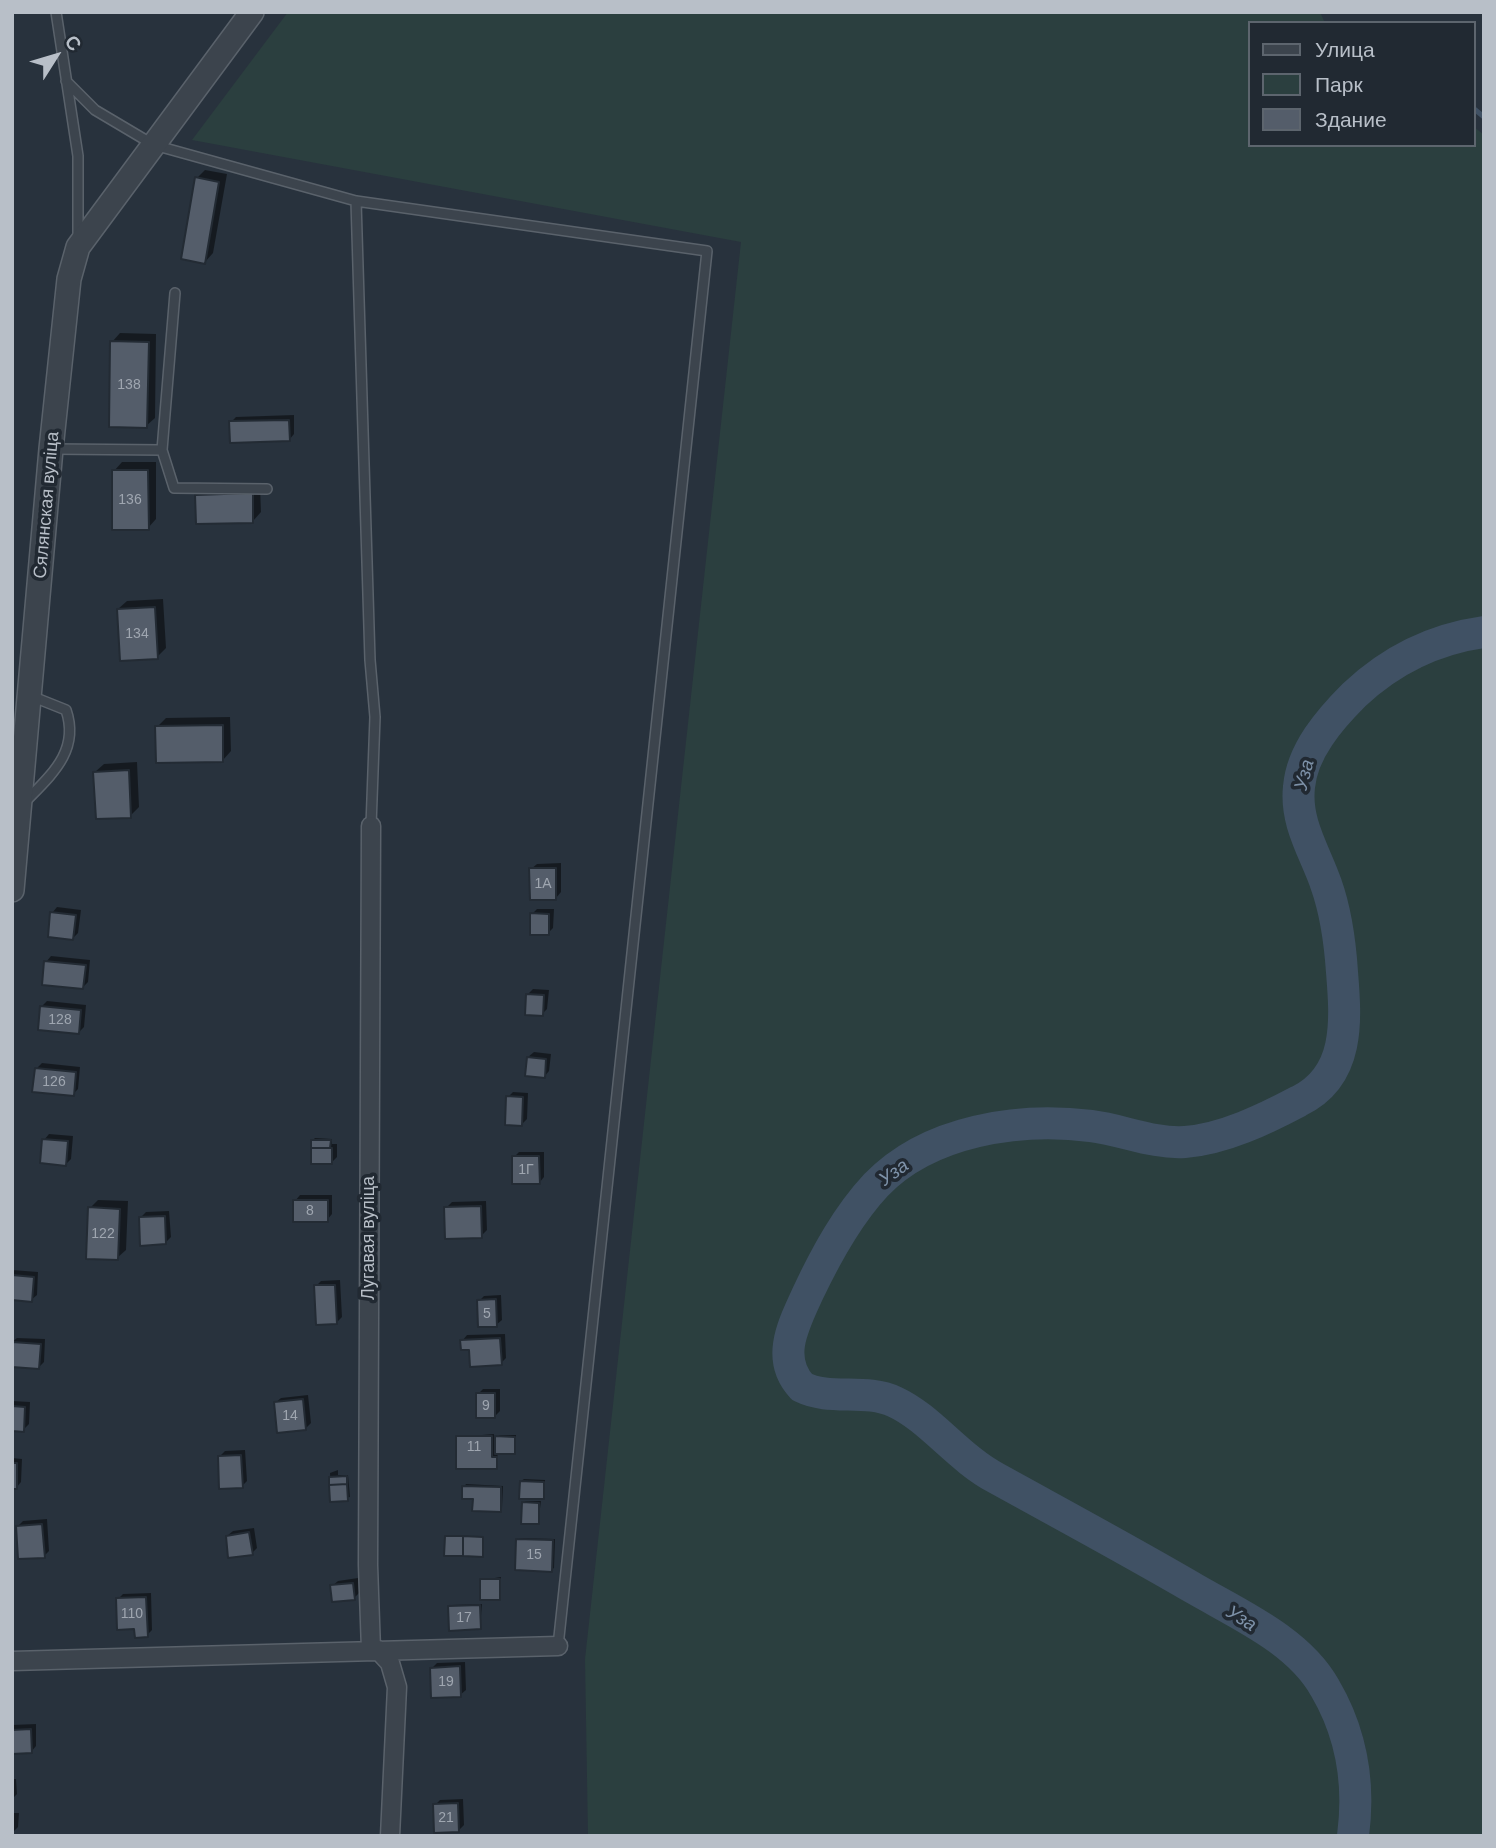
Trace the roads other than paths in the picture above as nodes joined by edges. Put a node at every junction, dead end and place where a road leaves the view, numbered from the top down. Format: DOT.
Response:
graph roads {
  1 [pos="56,12"];
  2 [pos="252,12"];
  3 [pos="66,81"];
  4 [pos="154,145"];
  5 [pos="356,201"];
  6 [pos="78,247"];
  7 [pos="175,293"];
  8 [pos="51,449"];
  9 [pos="162,450"];
  10 [pos="267,489"];
  11 [pos="31,696"];
  12 [pos="19,808"];
  13 [pos="371,826"];
  14 [pos="12,890"];
  15 [pos="558,1646"];
  16 [pos="374,1650"];
  17 [pos="12,1661"];
  18 [pos="390,1836"];
  1 -- 3 [label="lane"];
  2 -- 4 [label="street, Сялянская вуліца"];
  3 -- 4 [label="lane"];
  3 -- 6 [label="lane"];
  4 -- 5 [label="lane"];
  4 -- 6 [label="street, Сялянская вуліца"];
  5 -- 13 [label="lane"];
  5 -- 15 [label="lane"];
  6 -- 8 [label="street, Сялянская вуліца"];
  7 -- 9 [label="lane"];
  8 -- 9 [label="lane"];
  8 -- 11 [label="street, Сялянская вуліца"];
  9 -- 10 [label="lane"];
  11 -- 12 [label="street, Сялянская вуліца"];
  11 -- 12 [label="lane"];
  12 -- 14 [label="street, Сялянская вуліца"];
  13 -- 16 [label="street, Лугавая вуліца"];
  15 -- 16 [label="street"];
  16 -- 17 [label="street"];
  16 -- 18 [label="street, Лугавая вуліца"];
}
